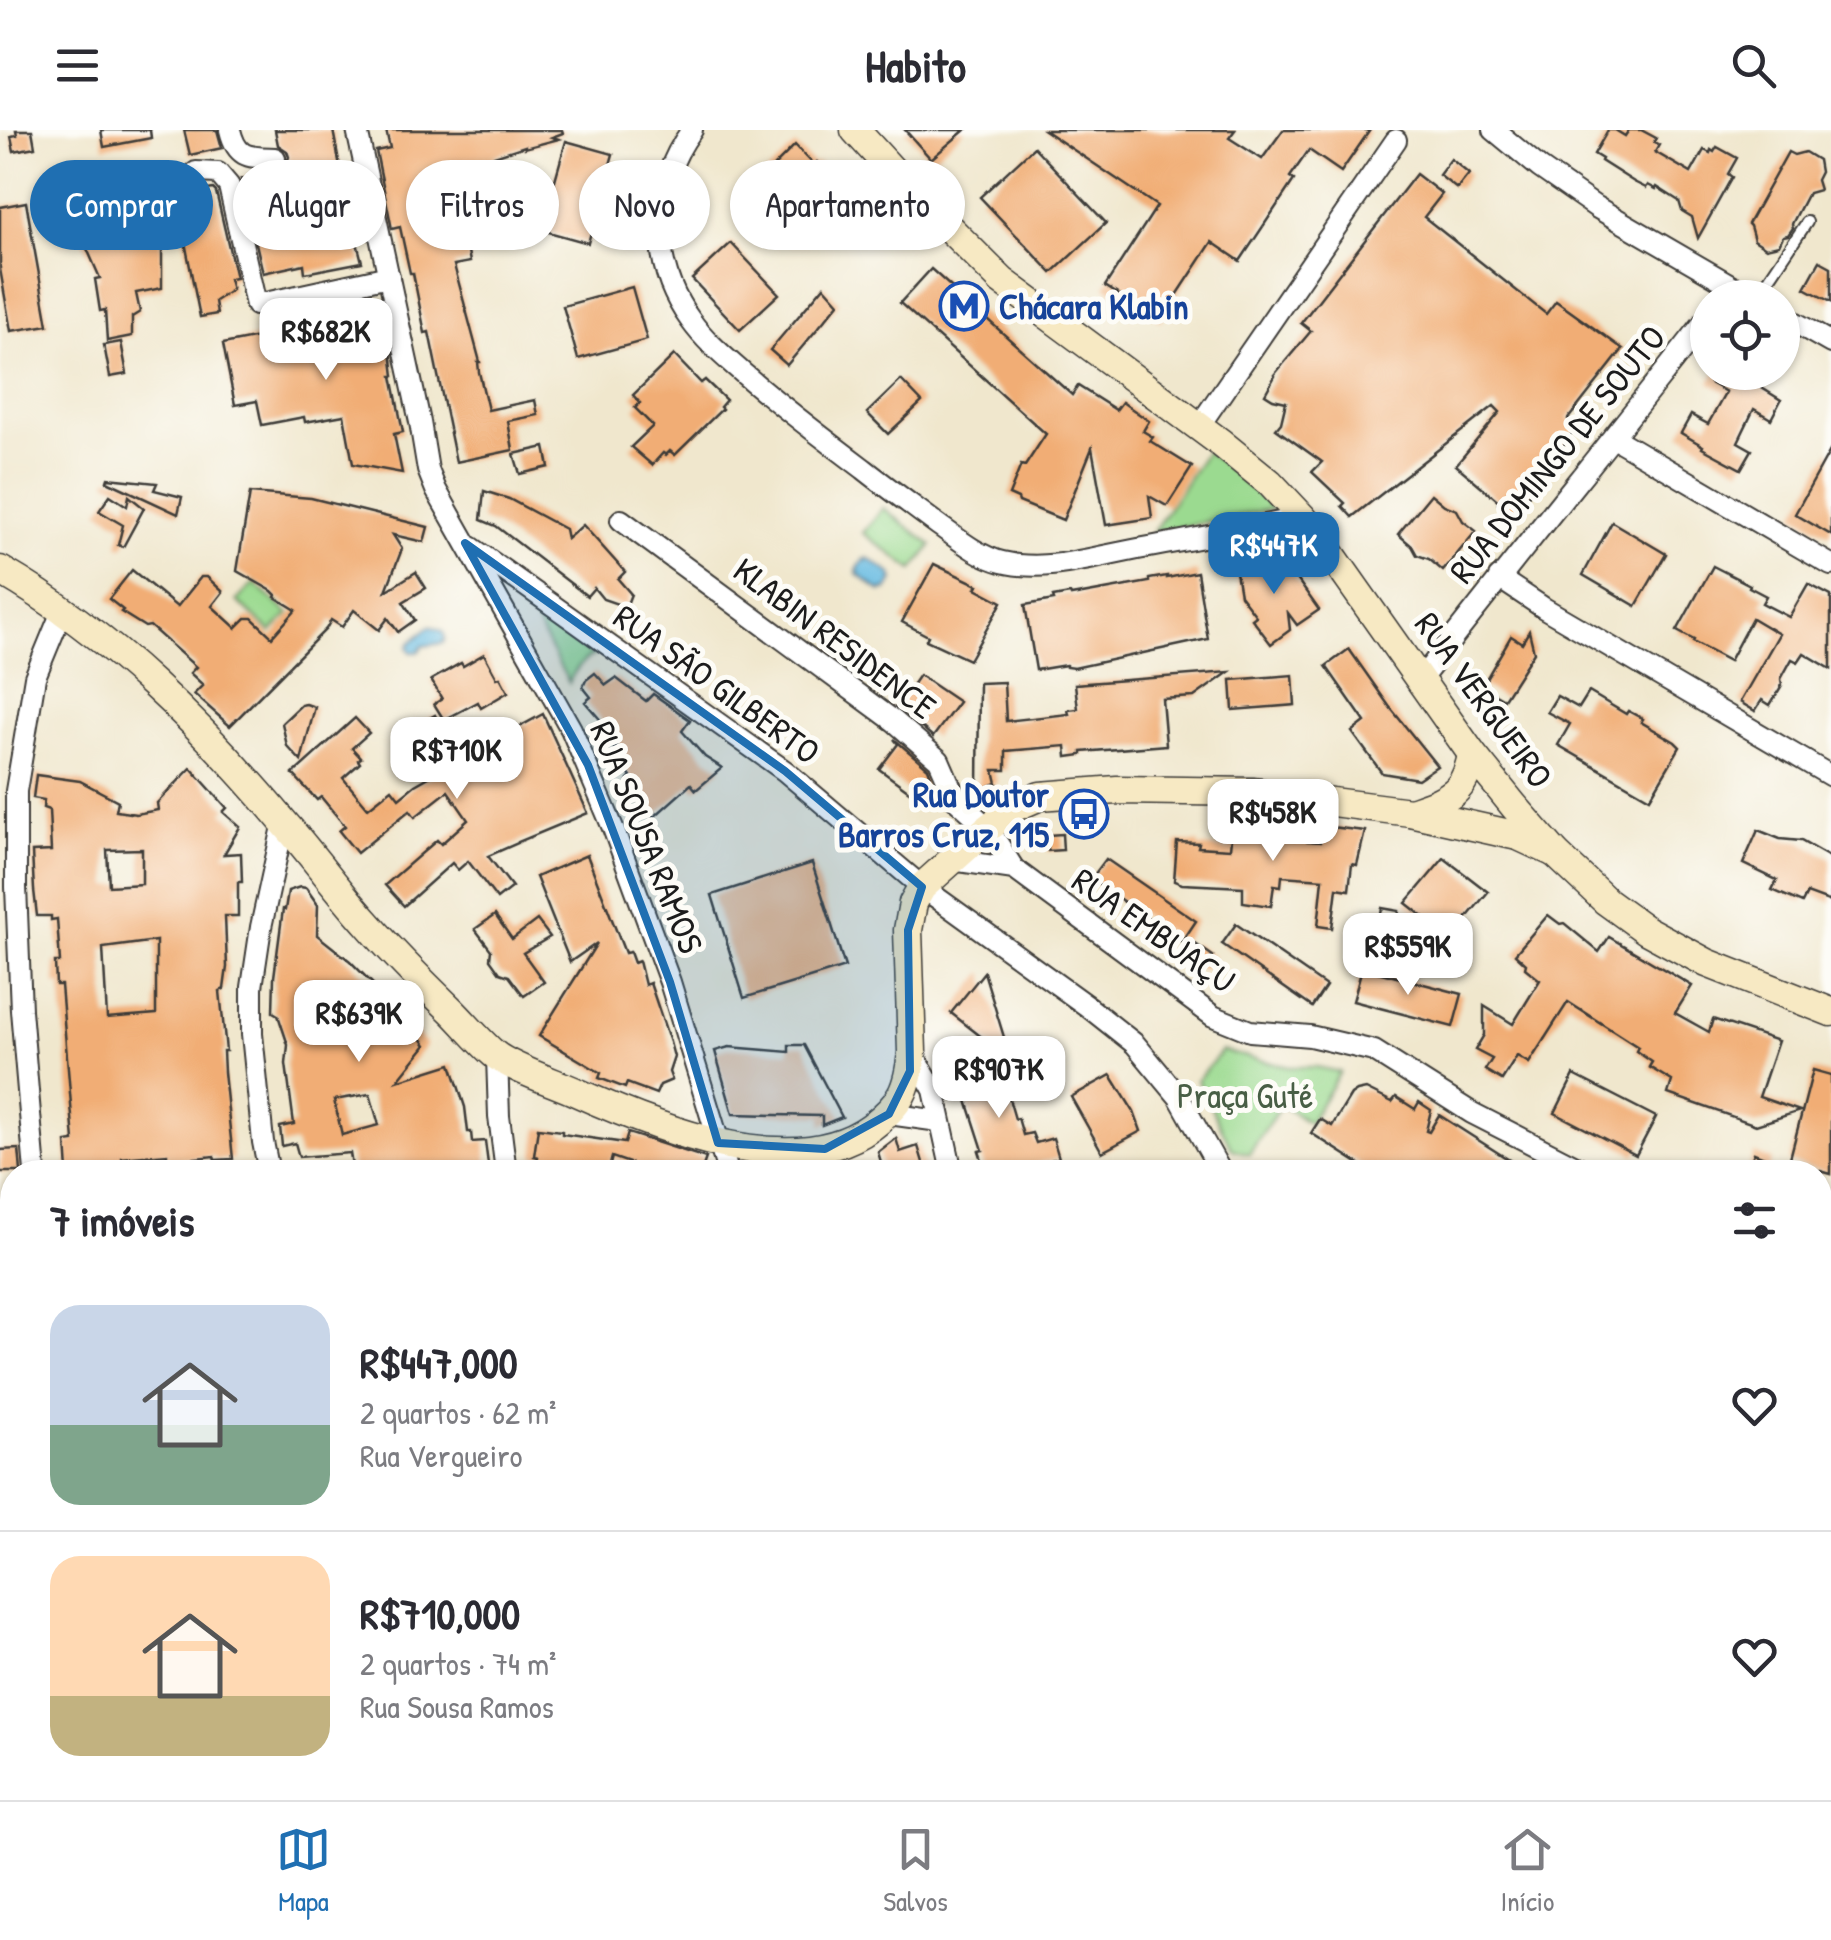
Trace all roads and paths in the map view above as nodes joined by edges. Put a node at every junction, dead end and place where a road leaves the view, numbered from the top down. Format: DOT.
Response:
graph roads {
  1 [pos="230,130"];
  2 [pos="357,130"];
  3 [pos="692,130"];
  4 [pos="855,130"];
  5 [pos="1494,130"];
  6 [pos="1396,140"];
  7 [pos="274,158"];
  8 [pos="213,172"];
  9 [pos="1807,222"];
  10 [pos="389,276"];
  11 [pos="1709,280"];
  12 [pos="1767,280"];
  13 [pos="1800,325"];
  14 [pos="1690,340"];
  15 [pos="1831,343"];
  16 [pos="1199,426"];
  17 [pos="1614,438"];
  18 [pos="1302,518"];
  19 [pos="620,520"];
  20 [pos="465,543"];
  21 [pos="1831,564"];
  22 [pos="0,570"];
  23 [pos="1499,578"];
  24 [pos="63,609"];
  25 [pos="1422,679"];
  26 [pos="1472,754"];
  27 [pos="1831,776"];
  28 [pos="1410,812"];
  29 [pos="284,822"];
  30 [pos="988,828"];
  31 [pos="1555,853"];
  32 [pos="952,860"];
  33 [pos="1014,869"];
  34 [pos="922,887"];
  35 [pos="11,1010"];
  36 [pos="1831,1012"];
  37 [pos="912,1052"];
  38 [pos="497,1056"];
  39 [pos="889,1114"];
  40 [pos="940,1121"];
  41 [pos="718,1144"];
  42 [pos="33,1160"];
  43 [pos="267,1160"];
  44 [pos="505,1160"];
  45 [pos="724,1160"];
  46 [pos="949,1160"];
  47 [pos="1215,1160"];
  48 [pos="1564,1160"];
  1 -- 7 [label="street"];
  2 -- 10 [label="street, RUA SOUSA RAMOS"];
  3 -- 18 [label="street"];
  4 -- 16 [label="street, RUA VERGUEIRO"];
  5 -- 11 [label="street"];
  6 -- 16 [label="street"];
  8 -- 10 [label="street"];
  9 -- 12 [label="lane"];
  10 -- 20 [label="street, RUA SOUSA RAMOS"];
  13 -- 15 [label="street"];
  14 -- 17 [label="street, RUA DOMINGO DE SOUTO"];
  16 -- 18 [label="street, RUA VERGUEIRO"];
  17 -- 21 [label="street"];
  17 -- 23 [label="street, RUA DOMINGO DE SOUTO"];
  18 -- 25 [label="street, RUA VERGUEIRO"];
  19 -- 30 [label="street, KLABIN RESIDENCE"];
  20 -- 34 [label="street, RUA SÃO GILBERTO"];
  20 -- 41 [label="street, RUA SOUSA RAMOS"];
  22 -- 24 [label="street"];
  23 -- 25 [label="street, RUA DOMINGO DE SOUTO"];
  23 -- 27 [label="street"];
  24 -- 29 [label="street"];
  24 -- 35 [label="street"];
  25 -- 26 [label="street, RUA VERGUEIRO"];
  26 -- 28 [label="street"];
  26 -- 31 [label="street, RUA VERGUEIRO"];
  28 -- 30 [label="street"];
  28 -- 31 [label="street"];
  29 -- 38 [label="street"];
  29 -- 43 [label="street"];
  30 -- 32 [label="street"];
  30 -- 33 [label="street, RUA EMBUAÇU"];
  31 -- 36 [label="street, RUA VERGUEIRO"];
  32 -- 33 [label="street, RUA EMBUAÇU"];
  32 -- 34 [label="street"];
  33 -- 48 [label="street, RUA EMBUAÇU"];
  34 -- 37 [label="street"];
  34 -- 47 [label="street, RUA SÃO GILBERTO"];
  35 -- 42 [label="street"];
  37 -- 39 [label="street"];
  37 -- 40 [label="street"];
  38 -- 41 [label="street"];
  38 -- 44 [label="street"];
  39 -- 40 [label="street"];
  39 -- 41 [label="street"];
  40 -- 46 [label="street"];
  41 -- 45 [label="street, RUA SOUSA RAMOS"];
}
